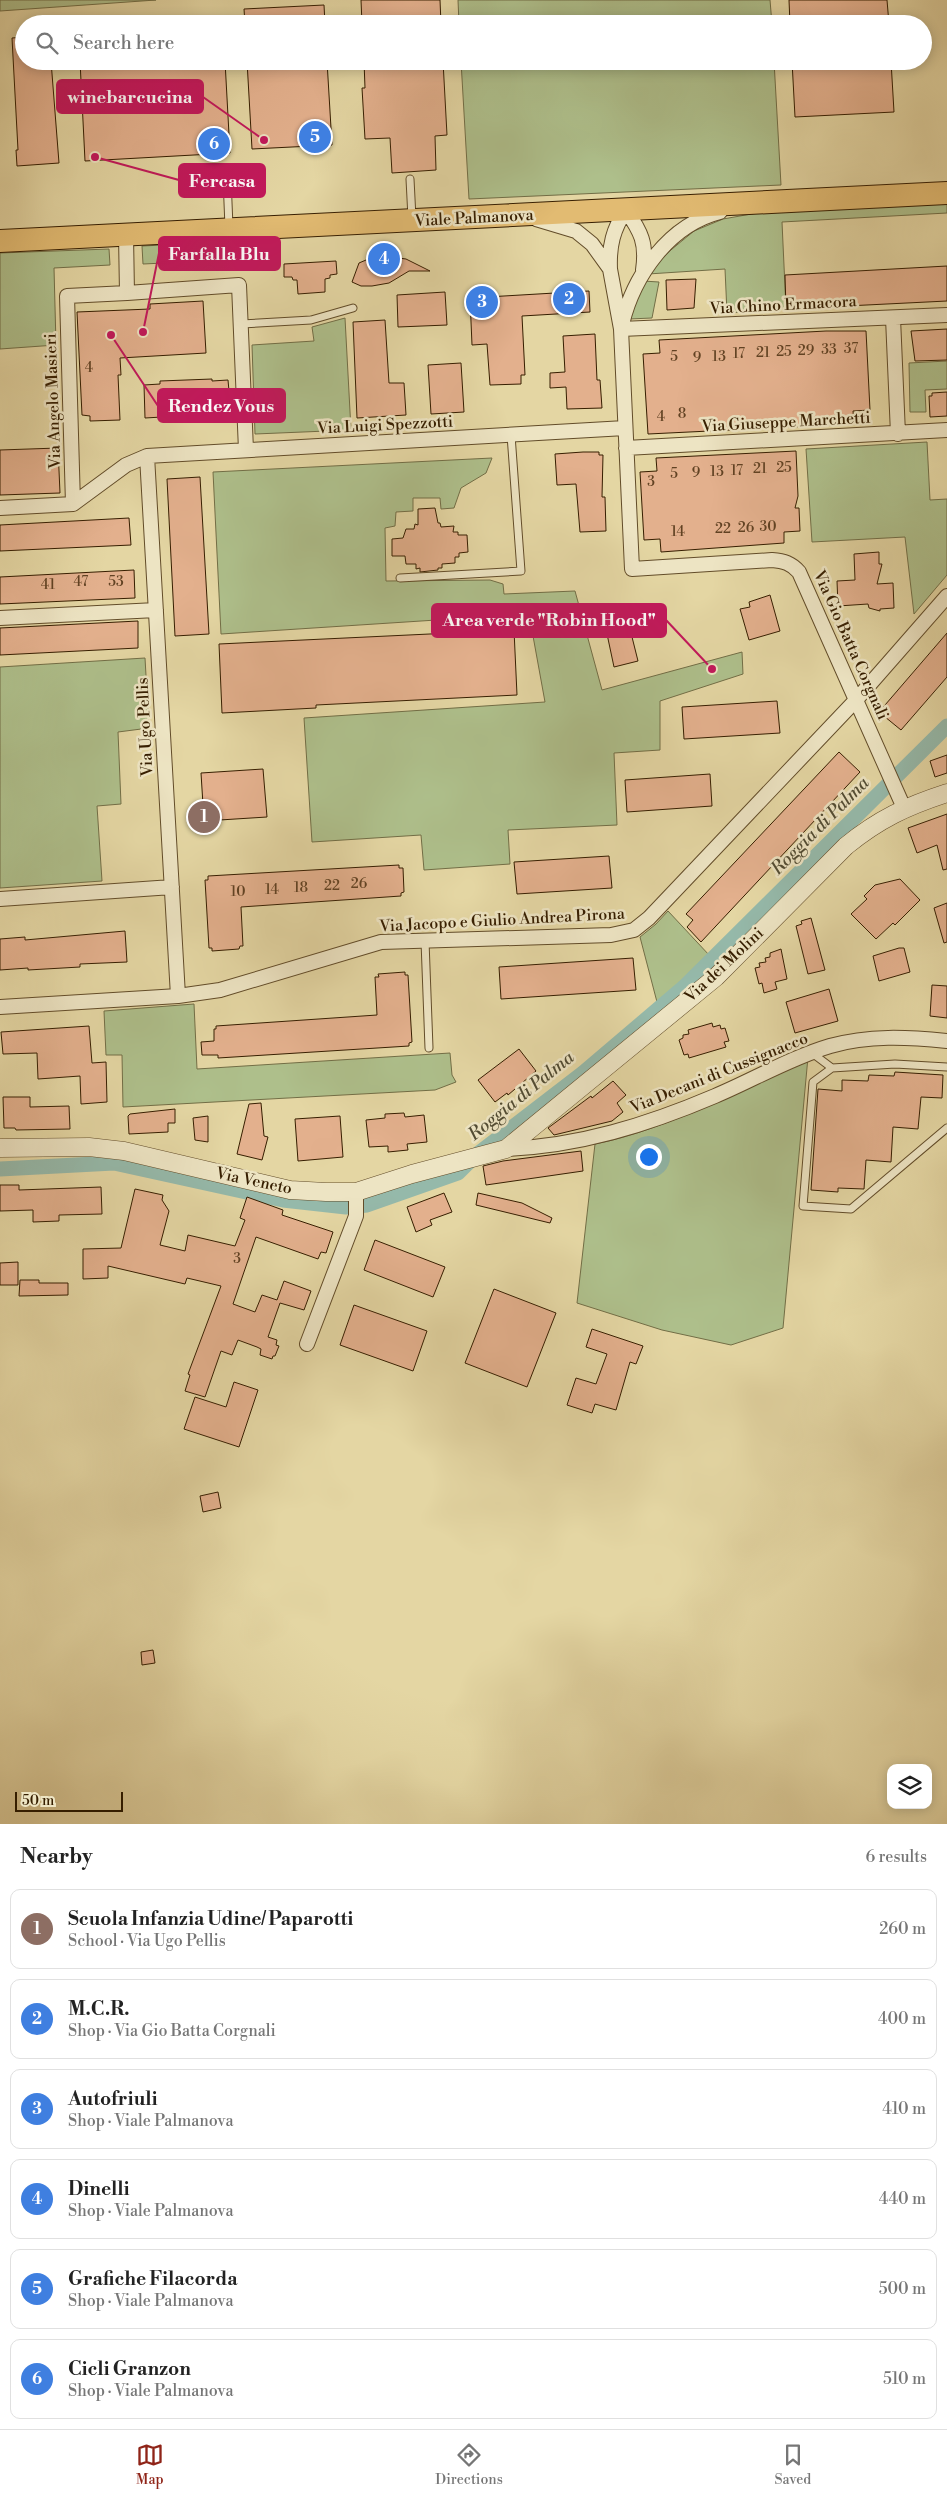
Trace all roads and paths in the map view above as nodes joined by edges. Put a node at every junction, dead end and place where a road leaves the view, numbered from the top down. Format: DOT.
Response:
graph roads {
  1 [pos="227,178"];
  2 [pos="410,179"];
  3 [pos="947,193"];
  4 [pos="752,203"];
  5 [pos="626,210"];
  6 [pos="523,216"];
  7 [pos="412,221"];
  8 [pos="230,230"];
  9 [pos="126,235"];
  10 [pos="0,241"];
  11 [pos="610,269"];
  12 [pos="642,273"];
  13 [pos="128,293"];
  14 [pos="353,308"];
  15 [pos="947,315"];
  16 [pos="893,318"];
  17 [pos="241,324"];
  18 [pos="621,329"];
  19 [pos="625,428"];
  20 [pos="947,430"];
  21 [pos="898,434"];
  22 [pos="511,435"];
  23 [pos="626,448"];
  24 [pos="246,450"];
  25 [pos="147,456"];
  26 [pos="73,504"];
  27 [pos="0,508"];
  28 [pos="400,578"];
  29 [pos="947,596"];
  30 [pos="156,610"];
  31 [pos="0,618"];
  32 [pos="856,700"];
  33 [pos="947,793"];
  34 [pos="902,804"];
  35 [pos="172,887"];
  36 [pos="0,899"];
  37 [pos="425,941"];
  38 [pos="178,996"];
  39 [pos="0,1007"];
  40 [pos="947,1041"];
  41 [pos="429,1048"];
  42 [pos="812,1053"];
  43 [pos="947,1067"];
  44 [pos="832,1068"];
  45 [pos="947,1128"];
  46 [pos="0,1148"];
  47 [pos="498,1152"];
  48 [pos="356,1196"];
  49 [pos="307,1344"];
  1 -- 8 [label="lane"];
  2 -- 7 [label="lane"];
  3 -- 4 [label="main road, Viale Palmanova"];
  4 -- 5 [label="main road, Viale Palmanova"];
  4 -- 12 [label="street, Via Gio Batta Corgnali"];
  5 -- 6 [label="main road, Viale Palmanova"];
  5 -- 11 [label="street, Via Gio Batta Corgnali"];
  5 -- 12 [label="street, Via Gio Batta Corgnali"];
  6 -- 7 [label="main road, Viale Palmanova"];
  6 -- 11 [label="street, Via Gio Batta Corgnali"];
  7 -- 8 [label="main road, Viale Palmanova"];
  8 -- 9 [label="main road, Viale Palmanova"];
  9 -- 10 [label="main road, Viale Palmanova"];
  9 -- 13 [label="street"];
  11 -- 18 [label="street, Via Gio Batta Corgnali"];
  12 -- 18 [label="street, Via Gio Batta Corgnali"];
  13 -- 17 [label="street"];
  13 -- 26 [label="street, Via Angelo Masieri"];
  14 -- 17 [label="lane"];
  15 -- 16 [label="street, Via Chino Ermacora"];
  16 -- 18 [label="street, Via Chino Ermacora"];
  16 -- 21 [label="street"];
  17 -- 24 [label="street"];
  18 -- 19 [label="street, Via Gio Batta Corgnali"];
  19 -- 22 [label="street, Via Luigi Spezzotti"];
  19 -- 23 [label="street, Via Gio Batta Corgnali"];
  20 -- 21 [label="street, Via Giuseppe Marchetti"];
  21 -- 23 [label="street, Via Giuseppe Marchetti"];
  22 -- 24 [label="street, Via Luigi Spezzotti"];
  22 -- 28 [label="lane"];
  23 -- 32 [label="street, Via Gio Batta Corgnali"];
  24 -- 25 [label="street, Via Luigi Spezzotti"];
  25 -- 26 [label="street"];
  25 -- 30 [label="street, Via Ugo Pellis"];
  26 -- 27 [label="street"];
  29 -- 32 [label="street, Via Jacopo e Giulio Andrea Pirona"];
  30 -- 31 [label="street"];
  30 -- 35 [label="street, Via Ugo Pellis"];
  32 -- 34 [label="street, Via Gio Batta Corgnali"];
  32 -- 37 [label="street, Via Jacopo e Giulio Andrea Pirona"];
  33 -- 34 [label="street, Via dei Molini"];
  34 -- 47 [label="street, Via dei Molini"];
  35 -- 36 [label="street"];
  35 -- 38 [label="street, Via Ugo Pellis"];
  37 -- 38 [label="street, Via Jacopo e Giulio Andrea Pirona"];
  37 -- 41 [label="lane"];
  38 -- 39 [label="street, Via Jacopo e Giulio Andrea Pirona"];
  40 -- 42 [label="street, Via Decani di Cussignacco"];
  42 -- 44 [label="lane"];
  42 -- 47 [label="street, Via Decani di Cussignacco"];
  43 -- 44 [label="lane"];
  44 -- 45 [label="lane"];
  46 -- 48 [label="street, Via Veneto"];
  47 -- 48 [label="street, Via Veneto"];
  48 -- 49 [label="street"];
}
